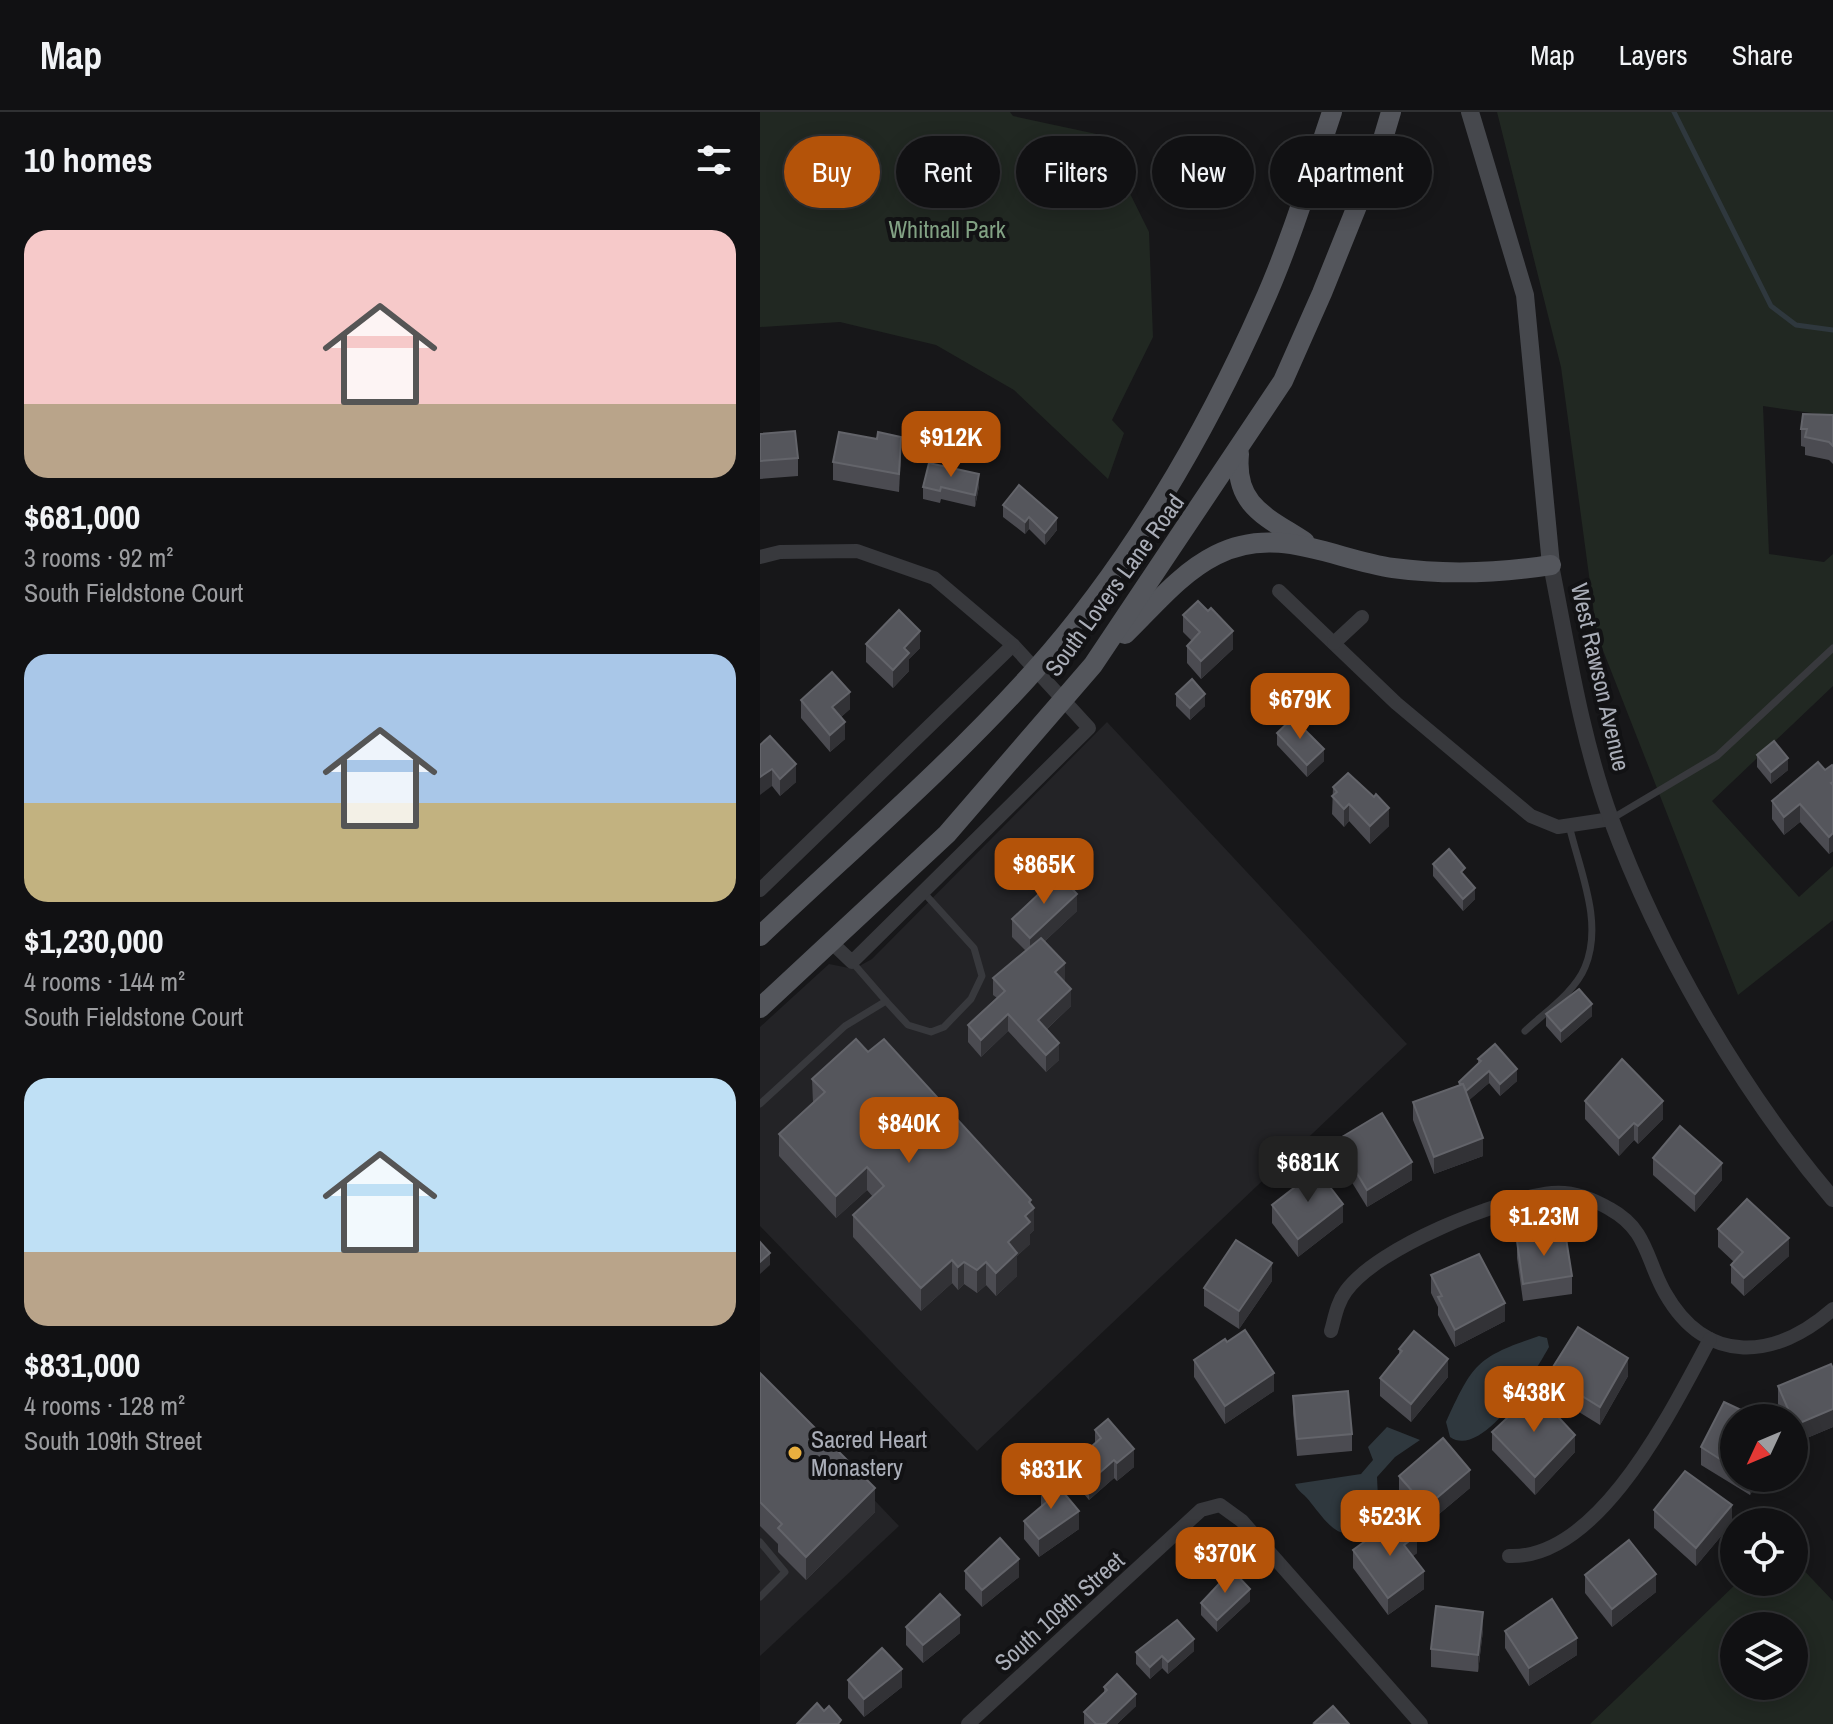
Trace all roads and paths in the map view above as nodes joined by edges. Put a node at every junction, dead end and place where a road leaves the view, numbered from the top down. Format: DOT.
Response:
graph roads {
  1 [pos="1332,112"];
  2 [pos="1391,112"];
  3 [pos="1470,112"];
  4 [pos="1240,450"];
  5 [pos="1312,546"];
  6 [pos="760,557"];
  7 [pos="1551,565"];
  8 [pos="1279,591"];
  9 [pos="1362,617"];
  10 [pos="1334,643"];
  11 [pos="1013,645"];
  12 [pos="1833,648"];
  13 [pos="1093,665"];
  14 [pos="1051,683"];
  15 [pos="1611,819"];
  16 [pos="1569,825"];
  17 [pos="760,890"];
  18 [pos="925,894"];
  19 [pos="760,936"];
  20 [pos="830,941"];
  21 [pos="852,962"];
  22 [pos="886,1001"];
  23 [pos="760,1008"];
  24 [pos="1525,1031"];
  25 [pos="760,1104"];
  26 [pos="1833,1199"];
  27 [pos="1833,1309"];
  28 [pos="1331,1331"];
  29 [pos="1710,1339"];
  30 [pos="760,1542"];
  31 [pos="1509,1556"];
  32 [pos="760,1597"];
  33 [pos="968,1724"];
  34 [pos="1421,1724"];
  1 -- 14 [label="main road, South Lovers Lane Road"];
  2 -- 4 [label="main road, South Lovers Lane Road"];
  3 -- 7 [label="main road, West Rawson Avenue"];
  4 -- 5 [label="main road"];
  4 -- 13 [label="main road, South Lovers Lane Road"];
  5 -- 7 [label="main road"];
  5 -- 13 [label="main road"];
  6 -- 11 [label="street"];
  7 -- 15 [label="street, West Rawson Avenue"];
  8 -- 10 [label="street"];
  9 -- 10 [label="street"];
  10 -- 16 [label="street"];
  11 -- 14 [label="street"];
  11 -- 17 [label="street"];
  12 -- 15 [label="lane"];
  13 -- 14 [label="main road, South Lovers Lane Road"];
  14 -- 18 [label="street"];
  14 -- 19 [label="main road, South Lovers Lane Road"];
  14 -- 20 [label="main road, South Lovers Lane Road"];
  15 -- 16 [label="street"];
  15 -- 26 [label="street, West Rawson Avenue"];
  16 -- 24 [label="lane"];
  18 -- 21 [label="street"];
  18 -- 22 [label="lane"];
  20 -- 21 [label="street"];
  20 -- 23 [label="main road, South Lovers Lane Road"];
  21 -- 22 [label="lane"];
  22 -- 25 [label="lane"];
  27 -- 29 [label="street"];
  28 -- 29 [label="street"];
  29 -- 31 [label="street"];
  30 -- 32 [label="lane"];
  33 -- 34 [label="street, South 109th Street"];
}
